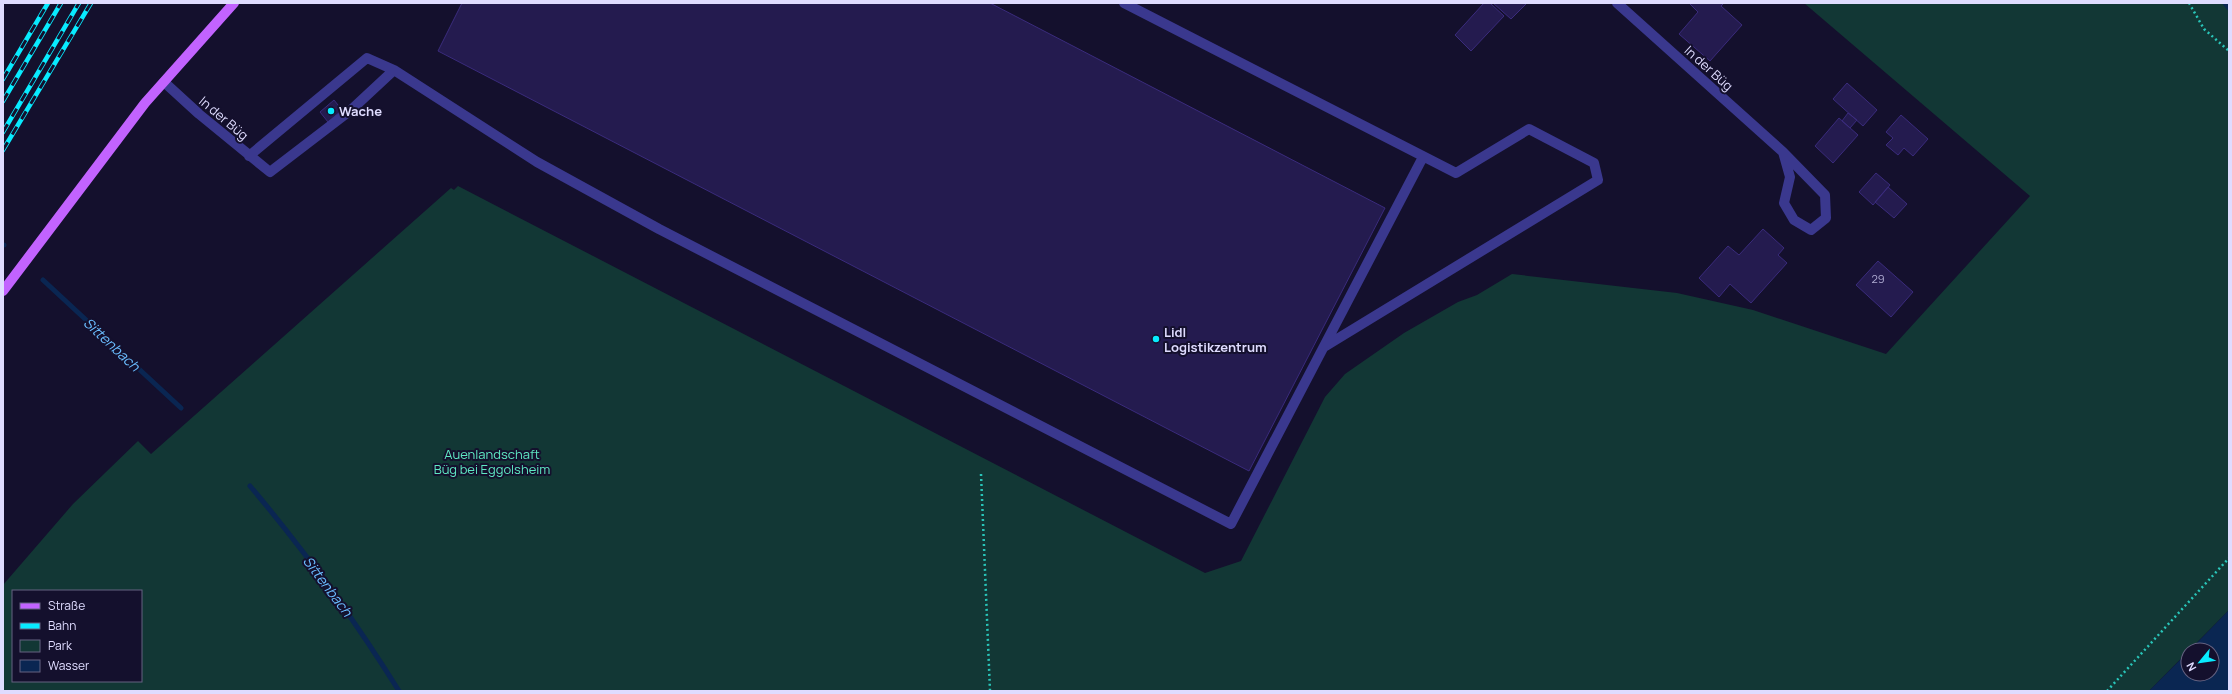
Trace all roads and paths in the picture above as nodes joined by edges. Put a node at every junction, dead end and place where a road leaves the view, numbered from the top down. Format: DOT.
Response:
graph roads {
  1 [pos="234,3"];
  2 [pos="1124,3"];
  3 [pos="1617,3"];
  4 [pos="2189,3"];
  5 [pos="2229,51"];
  6 [pos="394,70"];
  7 [pos="164,82"];
  8 [pos="1783,152"];
  9 [pos="249,156"];
  10 [pos="1423,157"];
  11 [pos="3,291"];
  12 [pos="1323,348"];
  13 [pos="981,474"];
  14 [pos="2229,558"];
  15 [pos="990,691"];
  16 [pos="2107,691"];
  1 -- 7 [label="main road"];
  2 -- 10 [label="street"];
  3 -- 8 [label="street, In der Büg"];
  4 -- 5 [label="path"];
  6 -- 9 [label="street"];
  6 -- 9 [label="street, In der Büg"];
  6 -- 12 [label="street"];
  7 -- 9 [label="street, In der Büg"];
  7 -- 11 [label="main road"];
  8 -- 8 [label="street, In der Büg"];
  10 -- 12 [label="street"];
  10 -- 12 [label="street"];
  13 -- 15 [label="path"];
  14 -- 16 [label="path"];
}
